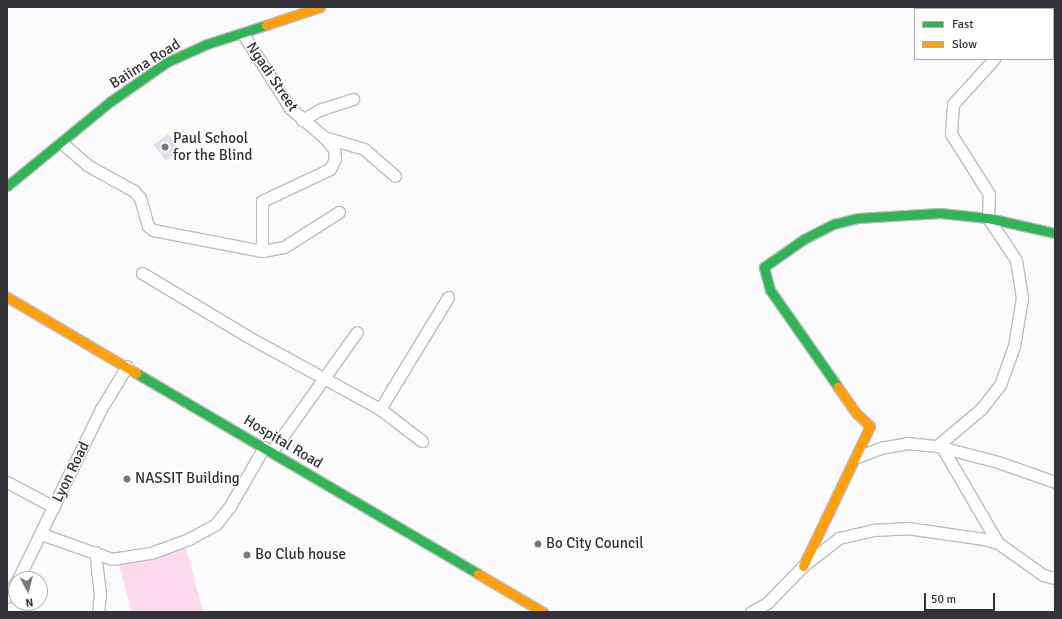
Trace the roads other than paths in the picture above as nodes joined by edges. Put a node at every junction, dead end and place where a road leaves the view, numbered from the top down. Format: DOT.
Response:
graph roads {
  1 [pos="320,7"];
  2 [pos="243,34"];
  3 [pos="993,60"];
  4 [pos="353,99"];
  5 [pos="302,120"];
  6 [pos="324,137"];
  7 [pos="62,143"];
  8 [pos="395,176"];
  9 [pos="7,186"];
  10 [pos="339,212"];
  11 [pos="988,218"];
  12 [pos="1055,233"];
  13 [pos="262,251"];
  14 [pos="142,273"];
  15 [pos="7,297"];
  16 [pos="448,297"];
  17 [pos="357,332"];
  18 [pos="127,366"];
  19 [pos="324,378"];
  20 [pos="380,409"];
  21 [pos="422,441"];
  22 [pos="940,448"];
  23 [pos="268,449"];
  24 [pos="857,457"];
  25 [pos="7,482"];
  26 [pos="1055,482"];
  27 [pos="54,507"];
  28 [pos="41,534"];
  29 [pos="998,543"];
  30 [pos="95,552"];
  31 [pos="803,566"];
  32 [pos="22,571"];
  33 [pos="1055,578"];
  34 [pos="98,612"];
  35 [pos="543,612"];
  36 [pos="751,612"];
  1 -- 2 [label="street, Baiima Road"];
  2 -- 5 [label="street, Ngadi Street"];
  2 -- 7 [label="street, Baiima Road"];
  3 -- 11 [label="street"];
  4 -- 5 [label="street"];
  5 -- 6 [label="street, Ngadi Street"];
  6 -- 8 [label="street"];
  6 -- 13 [label="street, Ngadi Street"];
  7 -- 9 [label="street, Baiima Road"];
  7 -- 13 [label="street"];
  10 -- 13 [label="street"];
  11 -- 12 [label="street"];
  11 -- 22 [label="street"];
  11 -- 24 [label="street"];
  14 -- 19 [label="street"];
  15 -- 18 [label="street, Hospital Road"];
  16 -- 20 [label="street"];
  17 -- 19 [label="street"];
  18 -- 23 [label="street, Hospital Road"];
  18 -- 27 [label="street, Lyon Road"];
  19 -- 20 [label="street"];
  19 -- 23 [label="street"];
  20 -- 21 [label="street"];
  22 -- 24 [label="street"];
  22 -- 26 [label="street"];
  22 -- 29 [label="street"];
  23 -- 30 [label="street"];
  23 -- 35 [label="street, Hospital Road"];
  24 -- 31 [label="street"];
  25 -- 27 [label="street"];
  27 -- 28 [label="street, Lyon Road"];
  28 -- 30 [label="street"];
  28 -- 32 [label="street, Lyon Road"];
  29 -- 31 [label="street"];
  29 -- 33 [label="street"];
  30 -- 34 [label="street"];
  31 -- 36 [label="street"];
}
